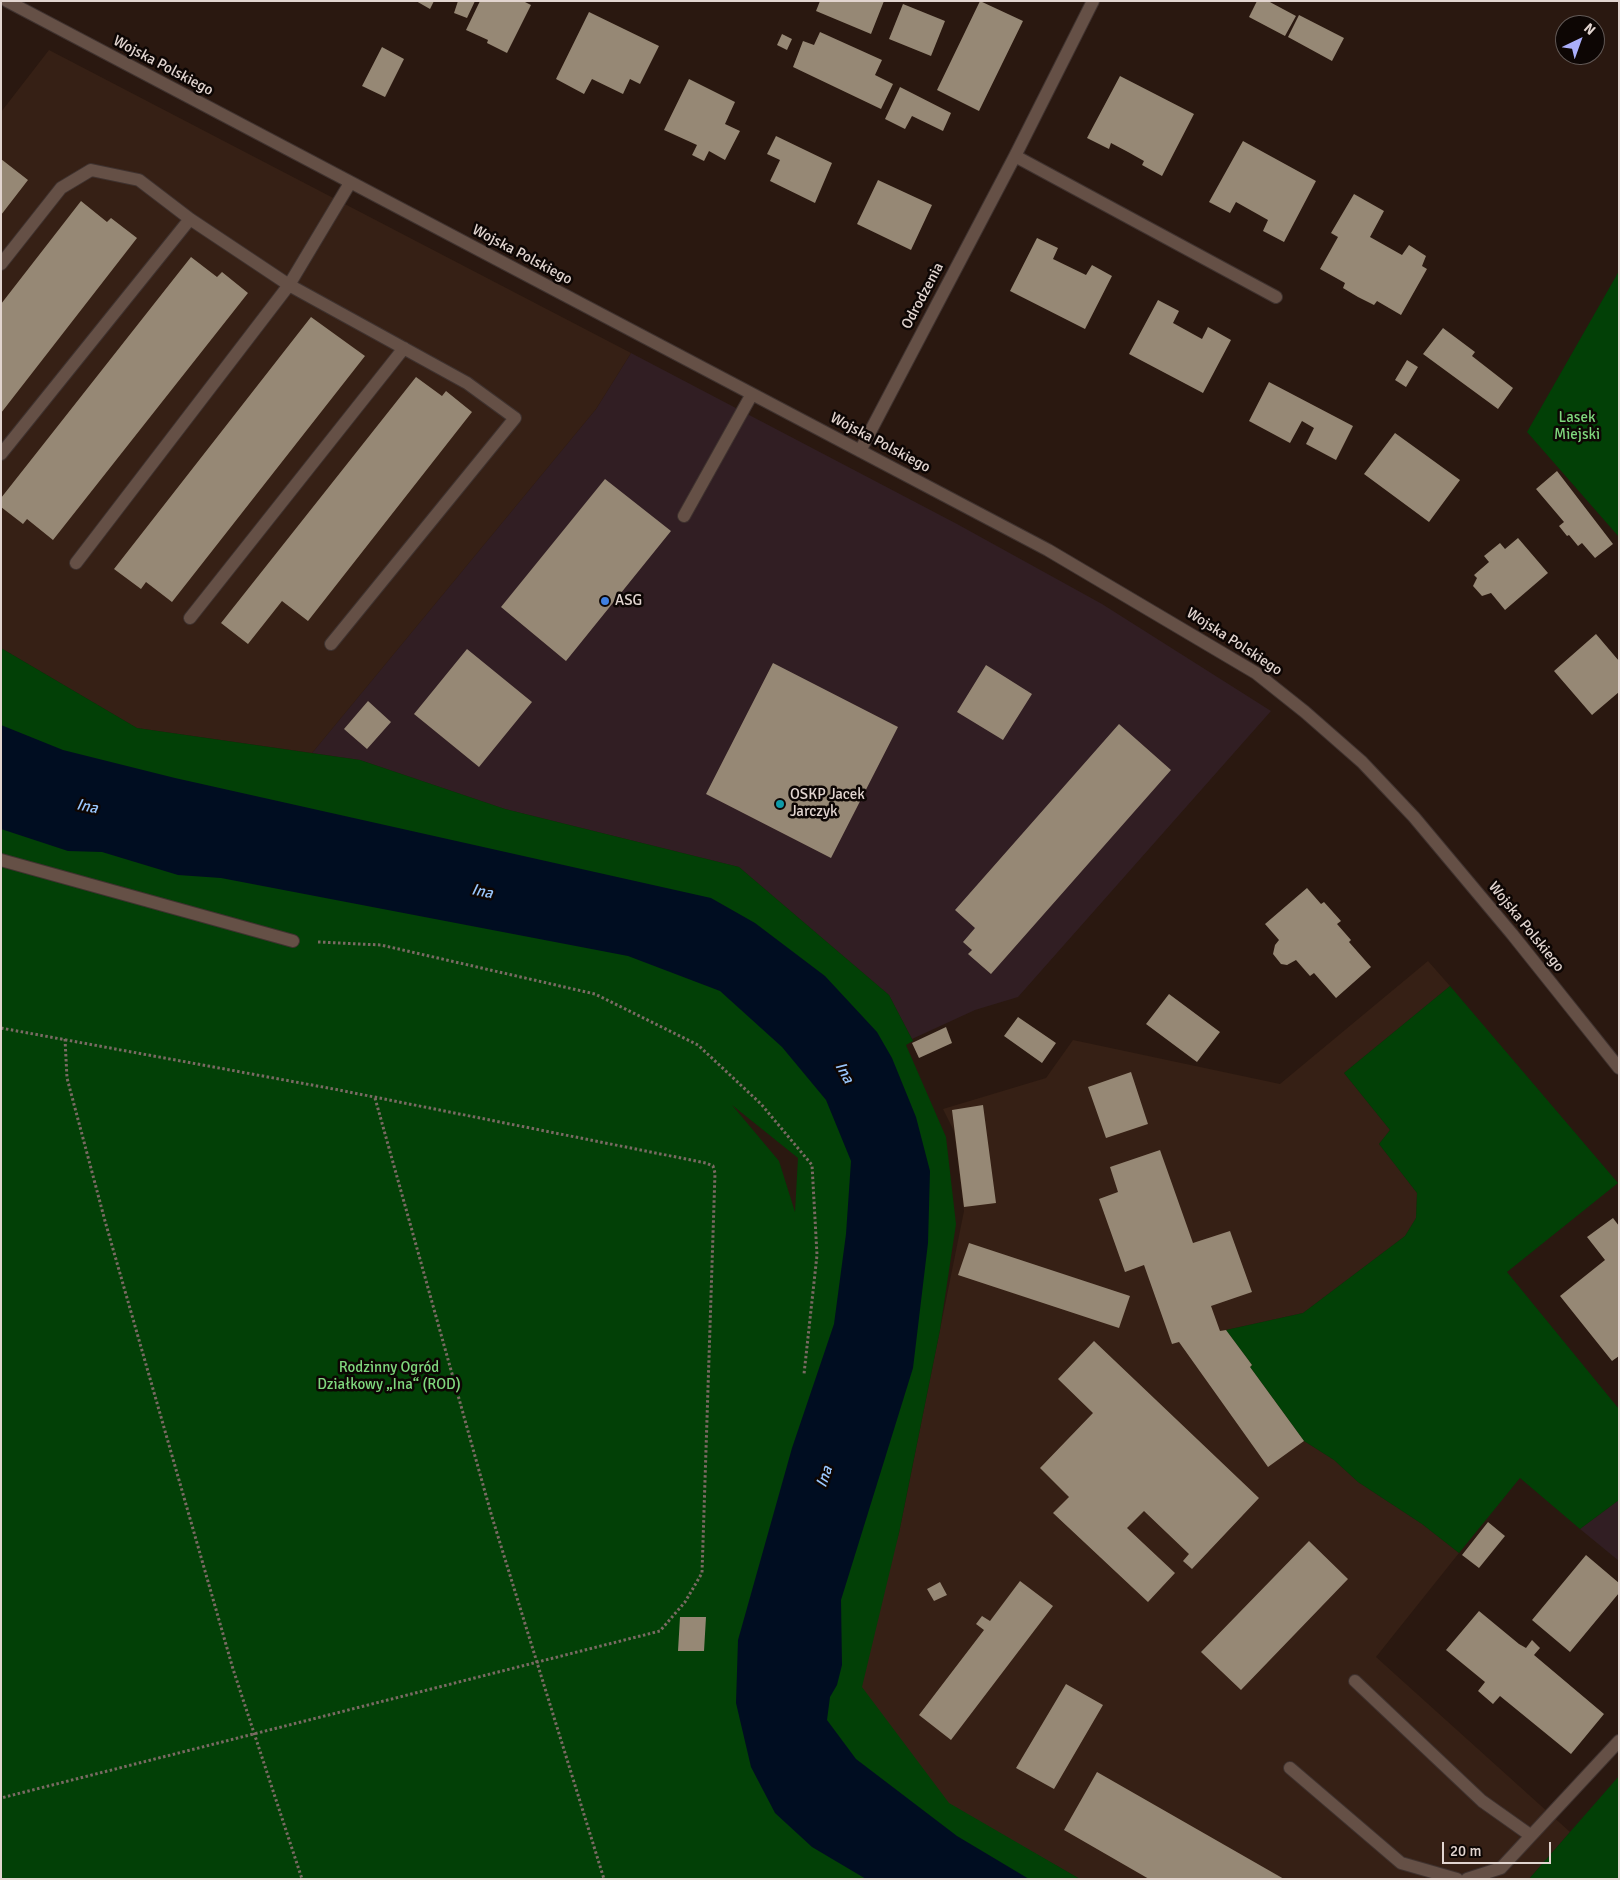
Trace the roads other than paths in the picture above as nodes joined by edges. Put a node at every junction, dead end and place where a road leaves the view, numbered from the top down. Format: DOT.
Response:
graph roads {
  1 [pos="7,1"];
  2 [pos="1093,1"];
  3 [pos="1015,156"];
  4 [pos="350,183"];
  5 [pos="190,219"];
  6 [pos="1,264"];
  7 [pos="289,285"];
  8 [pos="1276,297"];
  9 [pos="404,348"];
  10 [pos="752,394"];
  11 [pos="860,451"];
  12 [pos="1,454"];
  13 [pos="684,516"];
  14 [pos="76,563"];
  15 [pos="190,618"];
  16 [pos="331,644"];
  17 [pos="1,860"];
  18 [pos="293,941"];
  19 [pos="1619,1068"];
  20 [pos="1355,1681"];
  21 [pos="1619,1741"];
  22 [pos="1290,1768"];
  23 [pos="1530,1835"];
  24 [pos="1457,1879"];
  25 [pos="1467,1879"];
  1 -- 4 [label="street, Wojska Polskiego"];
  2 -- 3 [label="street, Odrodzenia"];
  3 -- 8 [label="street"];
  3 -- 11 [label="street, Odrodzenia"];
  4 -- 7 [label="street"];
  4 -- 10 [label="street, Wojska Polskiego"];
  5 -- 6 [label="street"];
  5 -- 7 [label="street"];
  5 -- 12 [label="street"];
  7 -- 9 [label="street"];
  7 -- 14 [label="street"];
  9 -- 15 [label="street"];
  9 -- 16 [label="street"];
  10 -- 11 [label="street, Wojska Polskiego"];
  10 -- 13 [label="street"];
  11 -- 19 [label="street, Wojska Polskiego"];
  17 -- 18 [label="street"];
  20 -- 23 [label="street"];
  21 -- 23 [label="street"];
  22 -- 24 [label="street"];
  23 -- 25 [label="street"];
}
